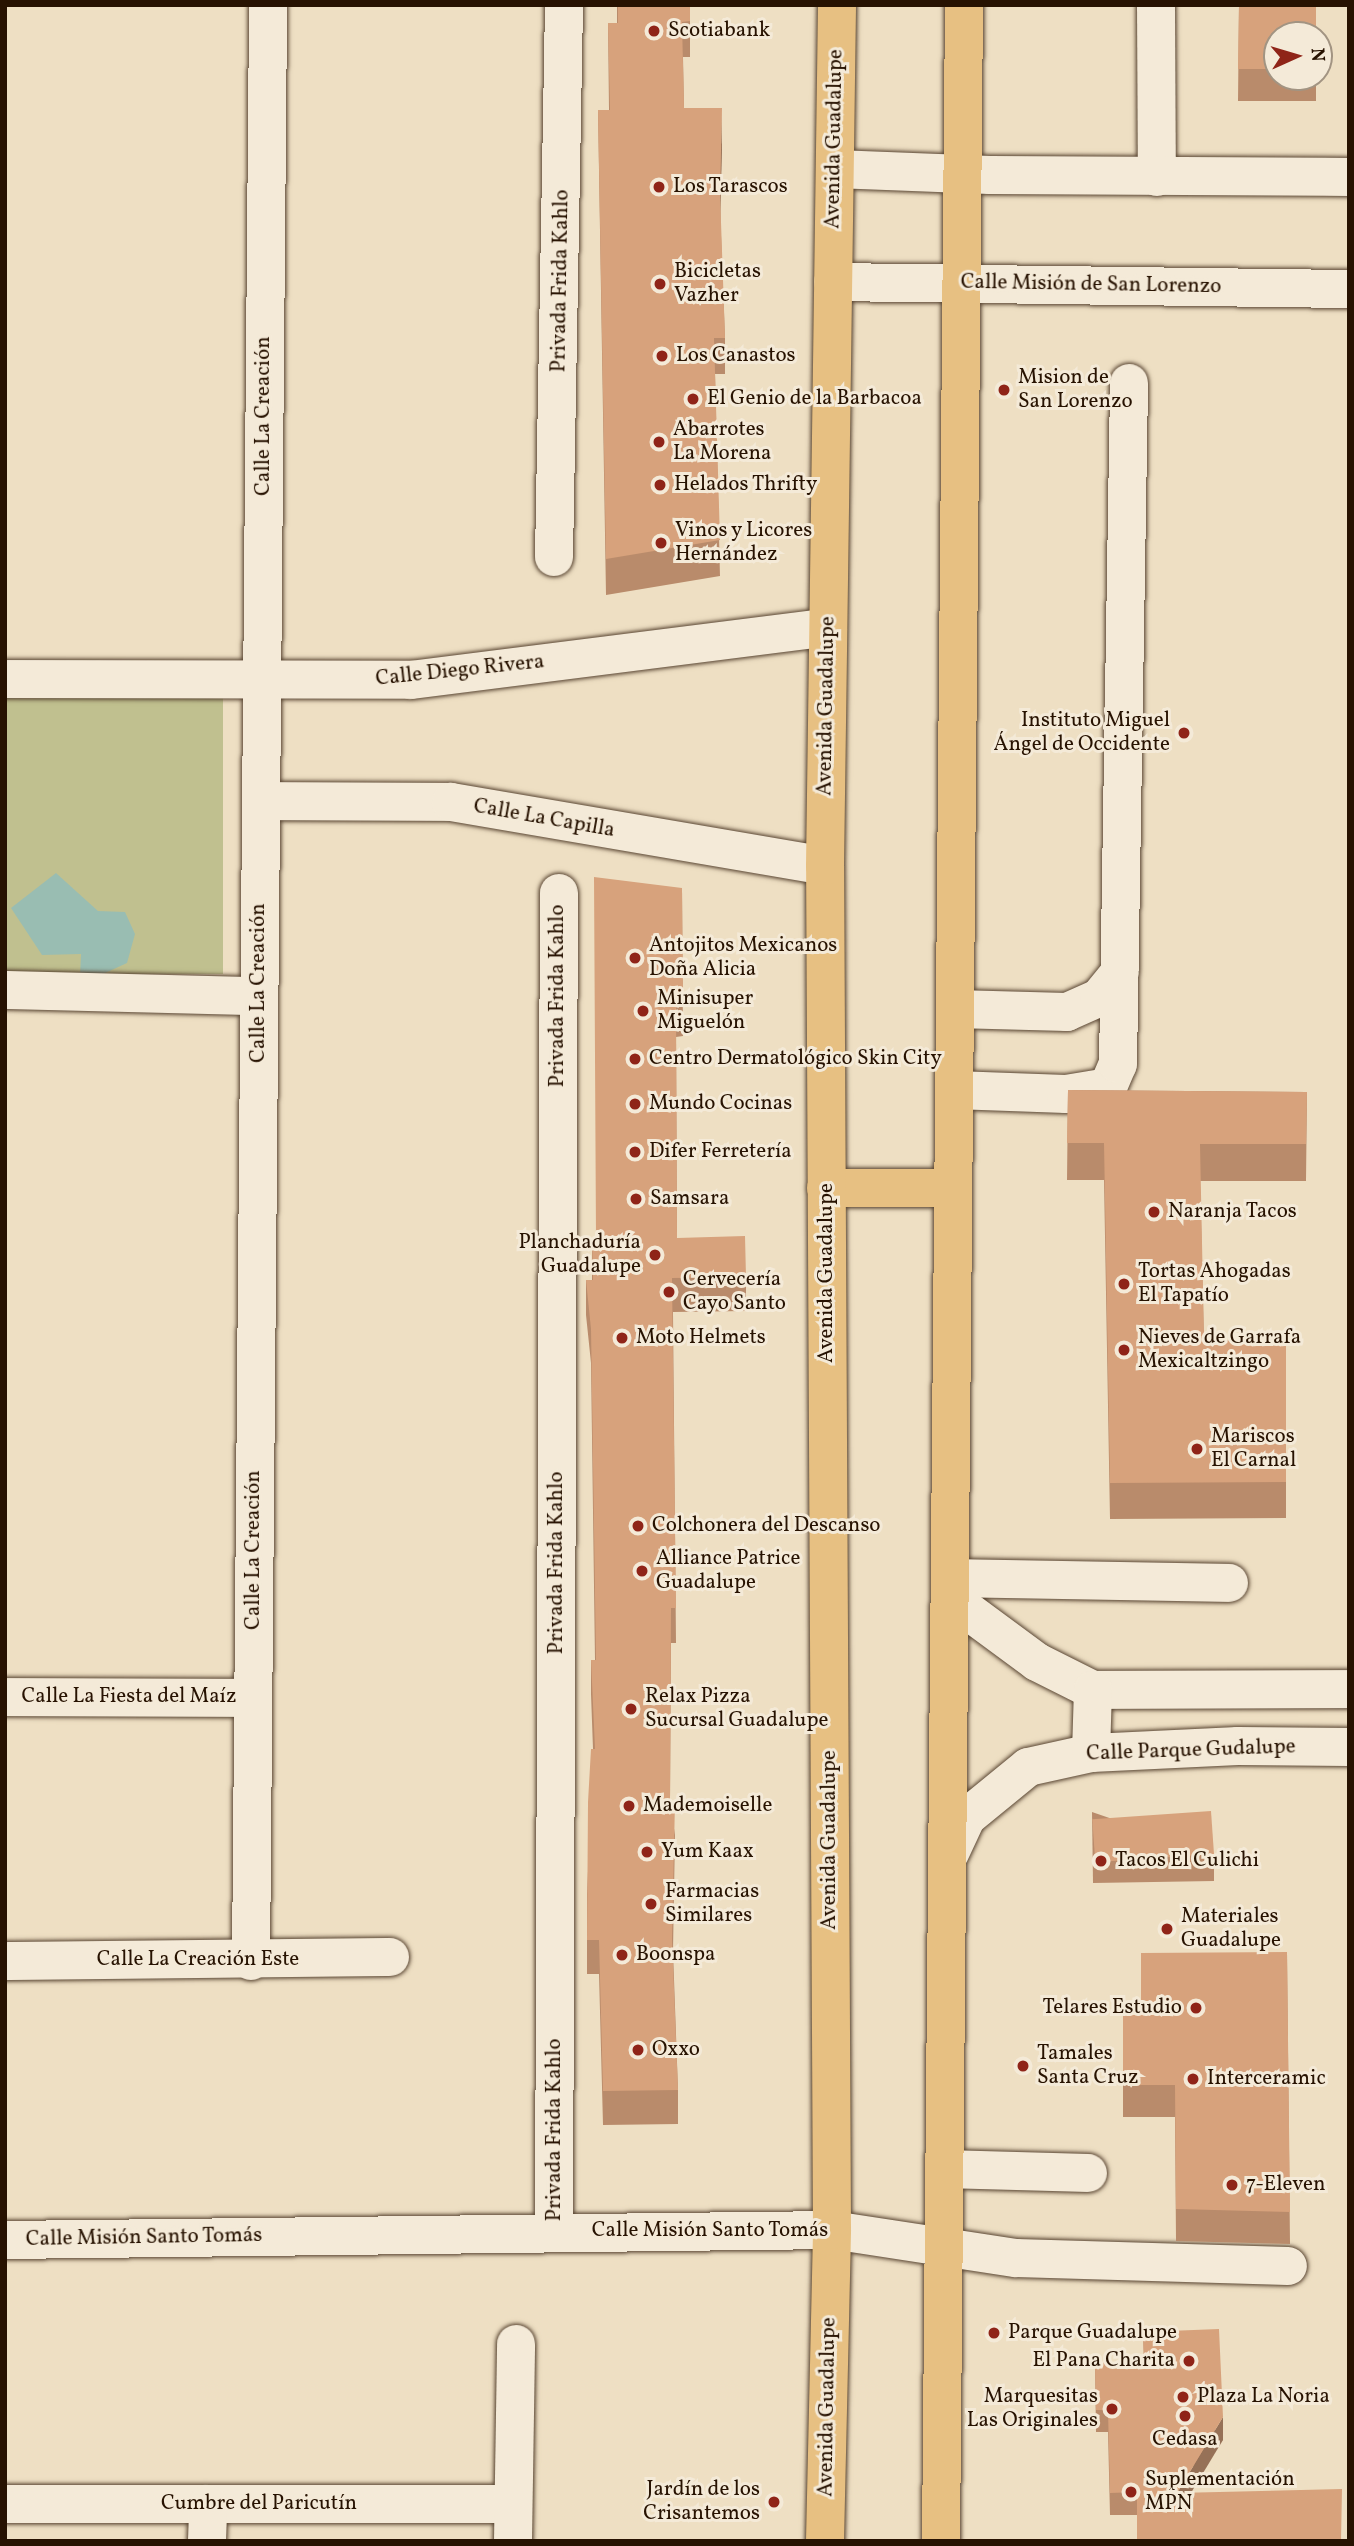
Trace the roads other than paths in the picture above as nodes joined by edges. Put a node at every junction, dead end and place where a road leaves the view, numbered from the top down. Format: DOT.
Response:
graph roads {
  1 [pos="268,5"];
  2 [pos="564,5"];
  3 [pos="837,5"];
  4 [pos="964,5"];
  5 [pos="1156,5"];
  6 [pos="835,169"];
  7 [pos="962,174"];
  8 [pos="1157,177"];
  9 [pos="1349,177"];
  10 [pos="833,282"];
  11 [pos="961,284"];
  12 [pos="1349,289"];
  13 [pos="1129,383"];
  14 [pos="554,557"];
  15 [pos="828,627"];
  16 [pos="5,679"];
  17 [pos="262,681"];
  18 [pos="261,801"];
  19 [pos="825,866"];
  20 [pos="559,894"];
  21 [pos="1120,972"];
  22 [pos="5,990"];
  23 [pos="259,996"];
  24 [pos="956,1009"];
  25 [pos="954,1090"];
  26 [pos="826,1188"];
  27 [pos="953,1188"];
  28 [pos="1230,1583"];
  29 [pos="953,1589"];
  30 [pos="1236,1689"];
  31 [pos="1349,1689"];
  32 [pos="1093,1690"];
  33 [pos="5,1697"];
  34 [pos="253,1698"];
  35 [pos="1238,1746"];
  36 [pos="1349,1747"];
  37 [pos="1091,1753"];
  38 [pos="950,1853"];
  39 [pos="390,1957"];
  40 [pos="5,1961"];
  41 [pos="251,1961"];
  42 [pos="945,2169"];
  43 [pos="1088,2173"];
  44 [pos="832,2230"];
  45 [pos="554,2232"];
  46 [pos="5,2240"];
  47 [pos="943,2247"];
  48 [pos="1287,2266"];
  49 [pos="516,2344"];
  50 [pos="5,2504"];
  51 [pos="208,2522"];
  52 [pos="513,2522"];
  53 [pos="825,2541"];
  54 [pos="941,2541"];
  1 -- 17 [label="street, Calle La Creación"];
  2 -- 14 [label="street, Privada Frida Kahlo"];
  3 -- 6 [label="main road, Avenida Guadalupe"];
  4 -- 7 [label="main road"];
  5 -- 8 [label="street"];
  6 -- 7 [label="street"];
  6 -- 10 [label="main road, Avenida Guadalupe"];
  7 -- 8 [label="street"];
  7 -- 11 [label="main road"];
  8 -- 9 [label="street"];
  10 -- 11 [label="street, Calle Misión de San Lorenzo"];
  10 -- 15 [label="main road, Avenida Guadalupe"];
  11 -- 12 [label="street, Calle Misión de San Lorenzo"];
  11 -- 24 [label="main road"];
  13 -- 21 [label="street"];
  15 -- 17 [label="street, Calle Diego Rivera"];
  15 -- 19 [label="main road, Avenida Guadalupe"];
  16 -- 17 [label="street, Calle Diego Rivera"];
  17 -- 18 [label="street, Calle La Creación"];
  18 -- 19 [label="street, Calle La Capilla"];
  18 -- 23 [label="street, Calle La Creación"];
  19 -- 26 [label="main road, Avenida Guadalupe"];
  20 -- 45 [label="street, Privada Frida Kahlo"];
  21 -- 24 [label="street"];
  21 -- 25 [label="street"];
  22 -- 23 [label="street"];
  23 -- 34 [label="street, Calle La Creación"];
  24 -- 25 [label="main road"];
  25 -- 27 [label="main road"];
  26 -- 27 [label="main road"];
  26 -- 44 [label="main road, Avenida Guadalupe"];
  27 -- 29 [label="main road"];
  28 -- 29 [label="street"];
  29 -- 32 [label="street"];
  29 -- 38 [label="main road"];
  30 -- 31 [label="street"];
  30 -- 32 [label="street"];
  30 -- 35 [label="street"];
  32 -- 37 [label="street"];
  33 -- 34 [label="street, Calle La Fiesta del Maíz"];
  34 -- 41 [label="street, Calle La Creación"];
  35 -- 36 [label="street, Calle Parque Gudalupe"];
  35 -- 37 [label="street, Calle Parque Gudalupe"];
  37 -- 38 [label="street, Calle Parque Gudalupe"];
  38 -- 42 [label="main road"];
  39 -- 41 [label="street, Calle La Creación Este"];
  40 -- 41 [label="street, Calle La Creación Este"];
  42 -- 43 [label="street"];
  42 -- 47 [label="main road"];
  44 -- 45 [label="street, Calle Misión Santo Tomás"];
  44 -- 47 [label="street, Calle Misión Santo Tomás"];
  44 -- 53 [label="main road, Avenida Guadalupe"];
  45 -- 46 [label="street, Calle Misión Santo Tomás"];
  47 -- 48 [label="street, Calle Misión Santo Tomás"];
  47 -- 54 [label="main road"];
  49 -- 52 [label="street"];
  50 -- 51 [label="street, Cumbre del Paricutín"];
  51 -- 52 [label="street, Cumbre del Paricutín"];
}
